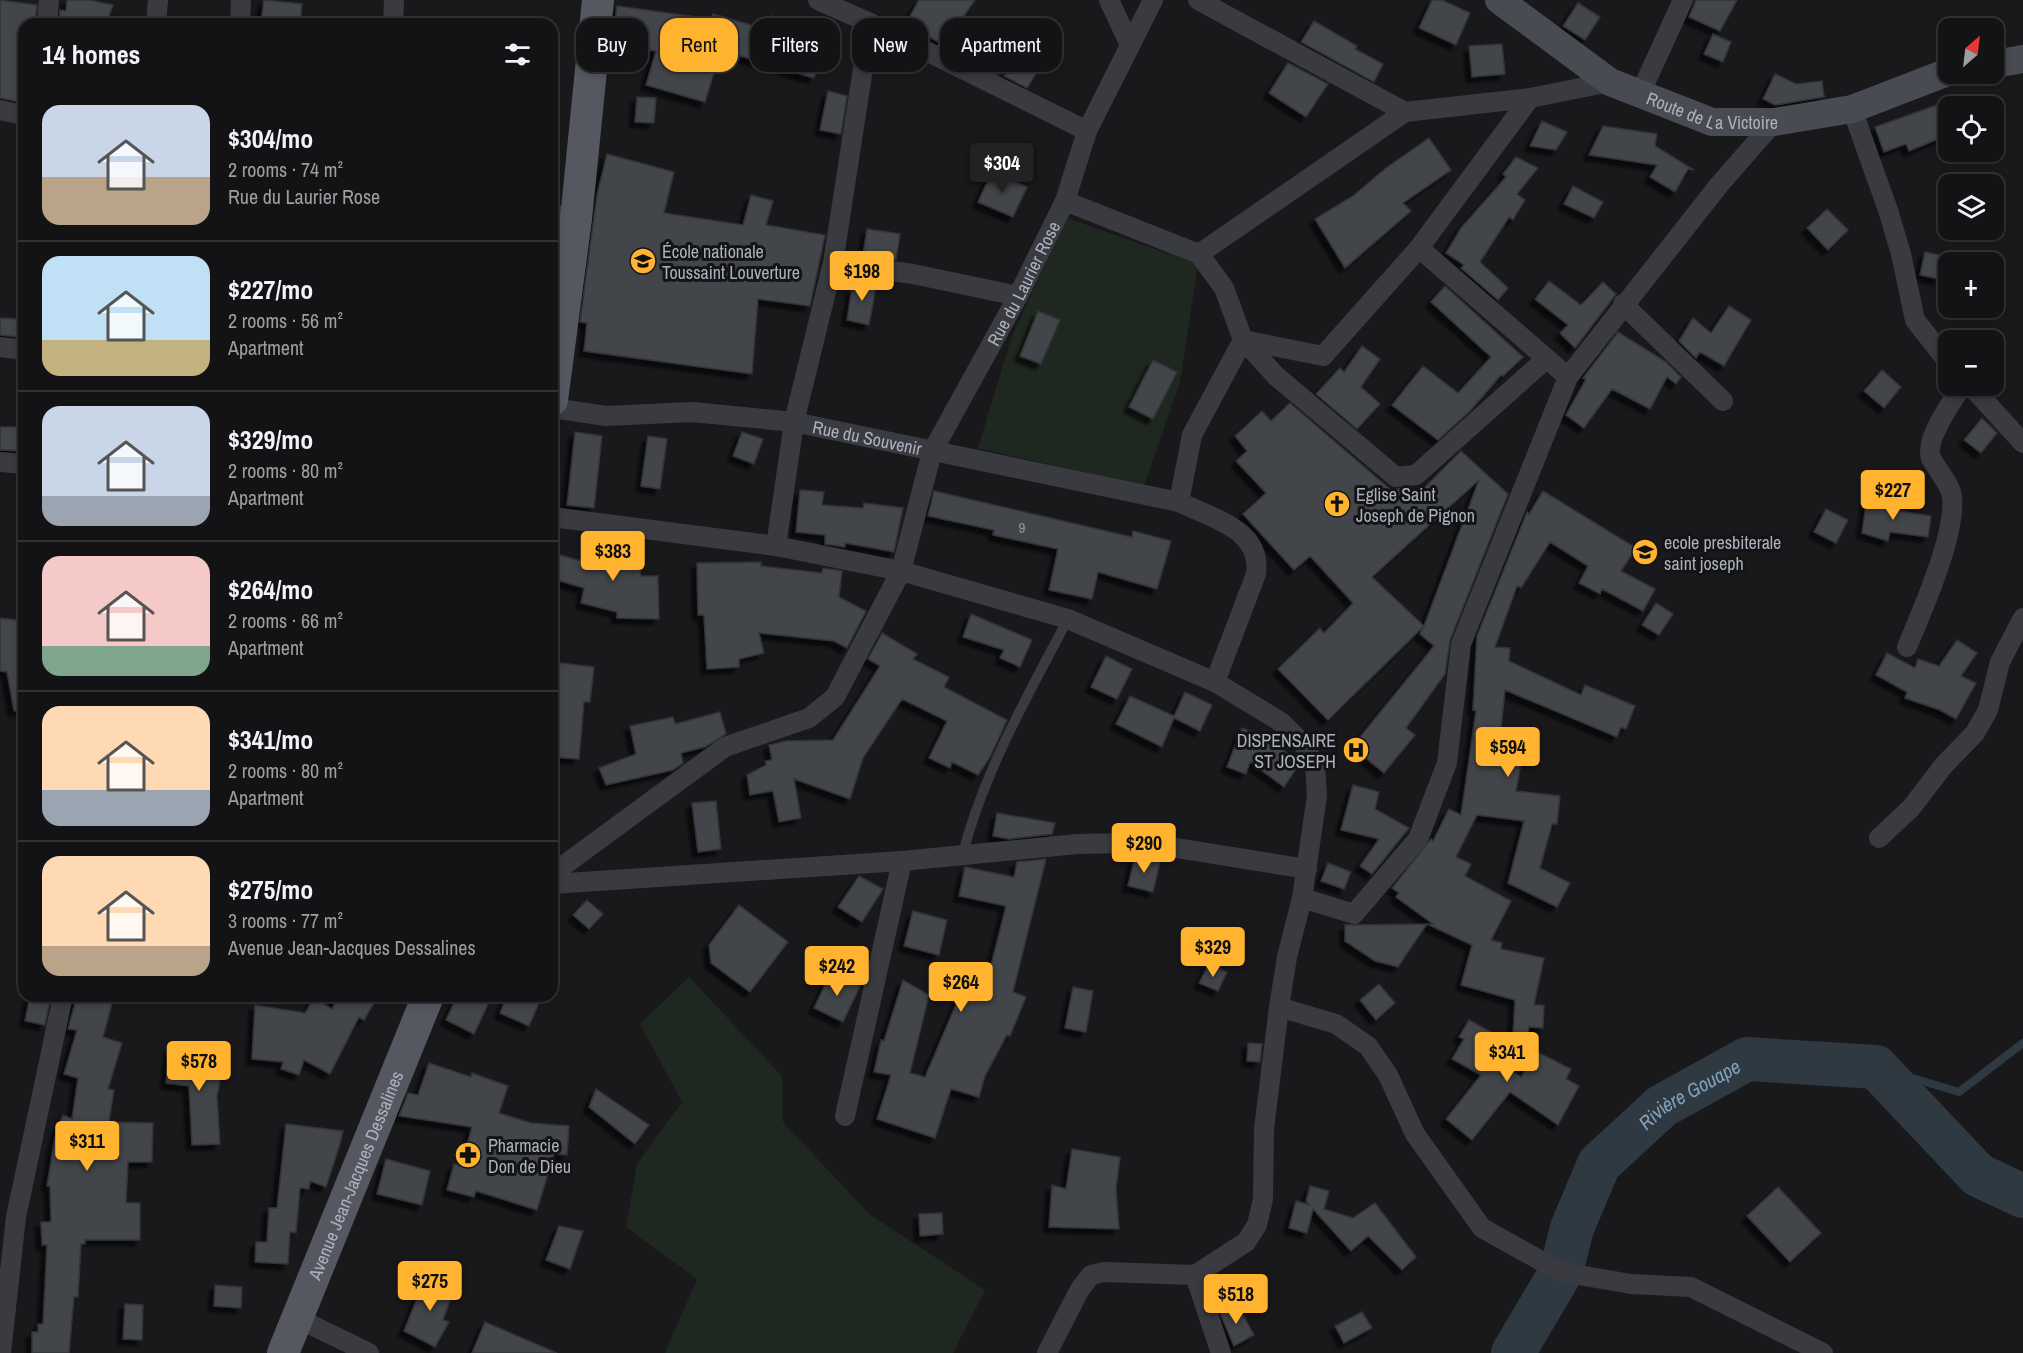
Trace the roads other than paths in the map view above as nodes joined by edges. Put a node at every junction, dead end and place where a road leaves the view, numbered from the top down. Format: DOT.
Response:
graph roads {
  1 [pos="49,0"];
  2 [pos="158,0"];
  3 [pos="241,0"];
  4 [pos="394,0"];
  5 [pos="598,0"];
  6 [pos="818,0"];
  7 [pos="1109,0"];
  8 [pos="1154,0"];
  9 [pos="1198,0"];
  10 [pos="1499,0"];
  11 [pos="1683,0"];
  12 [pos="862,13"];
  13 [pos="48,18"];
  14 [pos="156,18"];
  15 [pos="240,18"];
  16 [pos="393,18"];
  17 [pos="1130,45"];
  18 [pos="2023,59"];
  19 [pos="2004,62"];
  20 [pos="1938,76"];
  21 [pos="1610,82"];
  22 [pos="1640,94"];
  23 [pos="1530,98"];
  24 [pos="1852,109"];
  25 [pos="0,110"];
  26 [pos="1405,112"];
  27 [pos="18,114"];
  28 [pos="1774,122"];
  29 [pos="1087,131"];
  30 [pos="1065,201"];
  31 [pos="564,216"];
  32 [pos="1419,248"];
  33 [pos="1199,254"];
  34 [pos="833,263"];
  35 [pos="1018,296"];
  36 [pos="1623,304"];
  37 [pos="558,308"];
  38 [pos="1243,340"];
  39 [pos="0,347"];
  40 [pos="18,349"];
  41 [pos="1938,349"];
  42 [pos="1546,359"];
  43 [pos="1568,376"];
  44 [pos="1957,396"];
  45 [pos="1980,396"];
  46 [pos="1723,401"];
  47 [pos="558,409"];
  48 [pos="794,422"];
  49 [pos="2023,443"];
  50 [pos="932,452"];
  51 [pos="0,462"];
  52 [pos="18,464"];
  53 [pos="1179,502"];
  54 [pos="558,518"];
  55 [pos="776,546"];
  56 [pos="901,571"];
  57 [pos="2023,618"];
  58 [pos="1068,619"];
  59 [pos="1907,647"];
  60 [pos="1215,682"];
  61 [pos="1879,837"];
  62 [pos="962,857"];
  63 [pos="902,861"];
  64 [pos="1307,869"];
  65 [pos="558,870"];
  66 [pos="558,884"];
  67 [pos="1302,898"];
  68 [pos="62,1002"];
  69 [pos="426,1002"];
  70 [pos="1279,1007"];
  71 [pos="845,1116"];
  72 [pos="1195,1275"];
  73 [pos="297,1318"];
  74 [pos="1,1353"];
  75 [pos="284,1353"];
  76 [pos="369,1353"];
  77 [pos="1047,1353"];
  78 [pos="1221,1353"];
  79 [pos="1823,1353"];
  1 -- 13 [label="street"];
  2 -- 14 [label="street"];
  3 -- 15 [label="street"];
  4 -- 16 [label="street"];
  5 -- 31 [label="main road"];
  6 -- 12 [label="street"];
  7 -- 17 [label="street"];
  8 -- 17 [label="street, Rue du Laurier Rose"];
  9 -- 26 [label="street"];
  10 -- 21 [label="street, Route de La Victoire"];
  11 -- 22 [label="street"];
  12 -- 29 [label="street"];
  12 -- 34 [label="street"];
  17 -- 29 [label="street, Rue du Laurier Rose"];
  18 -- 19 [label="street"];
  20 -- 24 [label="street, Route de La Victoire"];
  21 -- 22 [label="street, Route de La Victoire"];
  21 -- 23 [label="street"];
  22 -- 28 [label="street, Route de La Victoire"];
  23 -- 26 [label="street"];
  23 -- 32 [label="street"];
  24 -- 28 [label="street, Route de La Victoire"];
  24 -- 41 [label="street"];
  25 -- 27 [label="street"];
  26 -- 33 [label="street"];
  28 -- 36 [label="street"];
  29 -- 30 [label="street, Rue du Laurier Rose"];
  30 -- 33 [label="street"];
  30 -- 35 [label="street, Rue du Laurier Rose"];
  31 -- 37 [label="main road"];
  32 -- 38 [label="street"];
  32 -- 42 [label="street"];
  33 -- 38 [label="street"];
  34 -- 35 [label="street"];
  34 -- 48 [label="street"];
  35 -- 50 [label="street, Rue du Laurier Rose"];
  36 -- 43 [label="street"];
  36 -- 46 [label="street"];
  38 -- 42 [label="street"];
  38 -- 53 [label="street"];
  39 -- 40 [label="street"];
  42 -- 43 [label="street"];
  43 -- 67 [label="street"];
  44 -- 59 [label="street"];
  45 -- 49 [label="street"];
  47 -- 48 [label="street, Rue du Souvenir"];
  48 -- 50 [label="street, Rue du Souvenir"];
  48 -- 55 [label="street"];
  50 -- 53 [label="street, Rue du Souvenir"];
  50 -- 56 [label="street, Rue du Laurier Rose"];
  51 -- 52 [label="street"];
  53 -- 60 [label="street, Rue du Souvenir"];
  54 -- 55 [label="street"];
  55 -- 56 [label="street"];
  56 -- 58 [label="street"];
  56 -- 65 [label="street, Rue du Laurier Rose"];
  57 -- 61 [label="street"];
  58 -- 60 [label="street"];
  58 -- 62 [label="lane"];
  60 -- 64 [label="street"];
  62 -- 63 [label="street"];
  62 -- 64 [label="street"];
  63 -- 66 [label="street"];
  63 -- 71 [label="street"];
  64 -- 67 [label="street"];
  67 -- 70 [label="street"];
  68 -- 74 [label="street"];
  69 -- 73 [label="main road, Avenue Jean-Jacques Dessalines"];
  70 -- 72 [label="street"];
  70 -- 79 [label="street"];
  72 -- 77 [label="street"];
  72 -- 78 [label="street"];
  73 -- 75 [label="main road, Avenue Jean-Jacques Dessalines"];
  73 -- 76 [label="street"];
}
